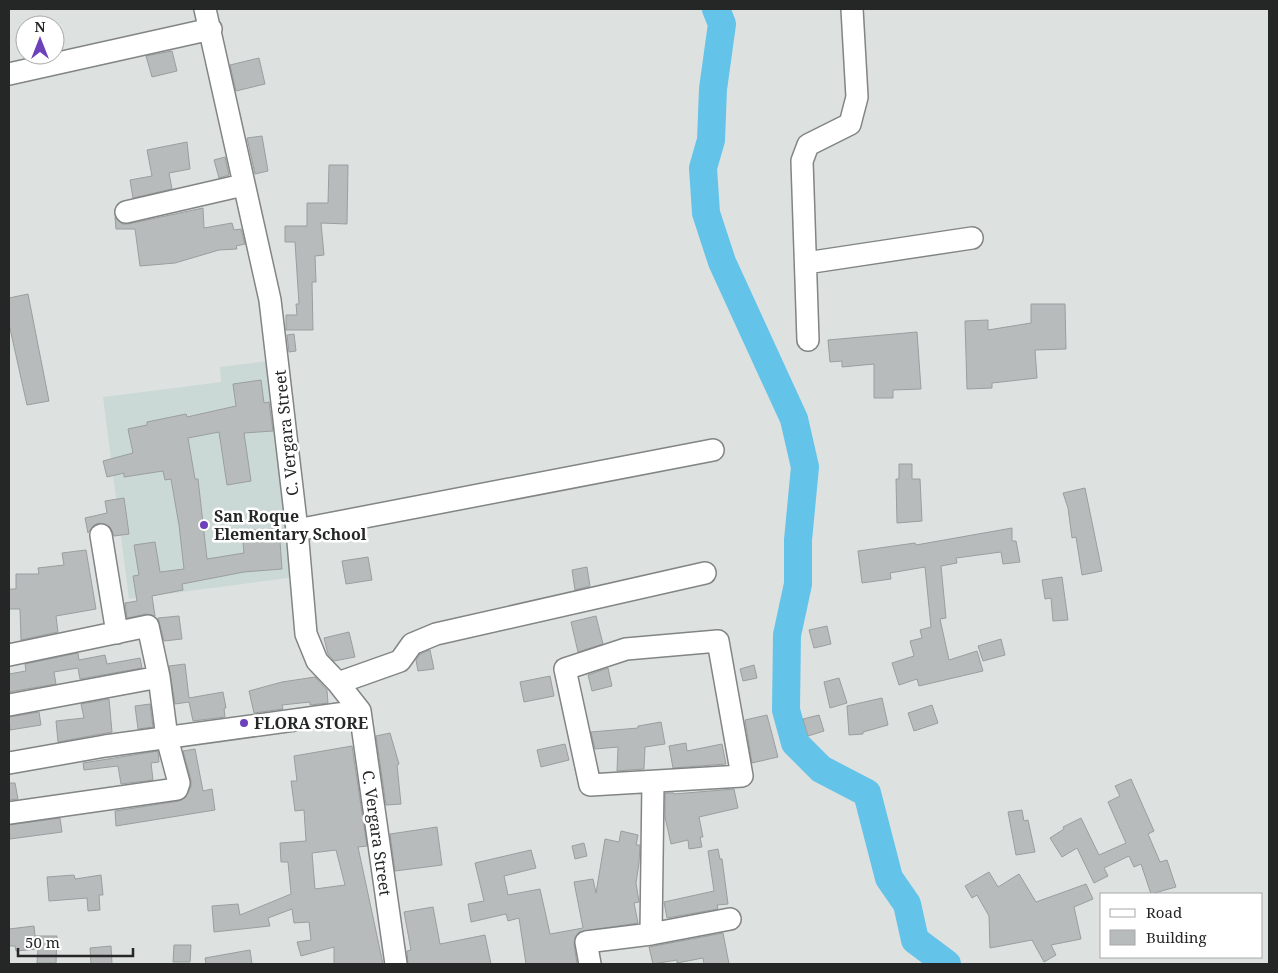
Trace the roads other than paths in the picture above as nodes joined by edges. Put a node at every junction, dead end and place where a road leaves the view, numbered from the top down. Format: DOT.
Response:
graph roads {
  1 [pos="205,9"];
  2 [pos="852,9"];
  3 [pos="211,29"];
  4 [pos="9,74"];
  5 [pos="243,185"];
  6 [pos="126,212"];
  7 [pos="972,238"];
  8 [pos="806,263"];
  9 [pos="808,340"];
  10 [pos="713,450"];
  11 [pos="297,530"];
  12 [pos="101,535"];
  13 [pos="705,573"];
  14 [pos="117,633"];
  15 [pos="9,655"];
  16 [pos="159,677"];
  17 [pos="338,683"];
  18 [pos="9,705"];
  19 [pos="360,711"];
  20 [pos="167,738"];
  21 [pos="9,763"];
  22 [pos="654,783"];
  23 [pos="9,813"];
  24 [pos="730,919"];
  25 [pos="651,934"];
  26 [pos="396,964"];
  27 [pos="590,964"];
  1 -- 3 [label="street, C. Vergara Street"];
  2 -- 8 [label="street"];
  3 -- 4 [label="street"];
  3 -- 5 [label="street, C. Vergara Street"];
  5 -- 6 [label="street"];
  5 -- 11 [label="street, C. Vergara Street"];
  7 -- 8 [label="street"];
  8 -- 9 [label="street"];
  10 -- 11 [label="street"];
  11 -- 17 [label="street, C. Vergara Street"];
  12 -- 14 [label="street"];
  13 -- 17 [label="street"];
  14 -- 15 [label="street"];
  14 -- 16 [label="street"];
  16 -- 18 [label="street"];
  16 -- 20 [label="street"];
  17 -- 19 [label="street, C. Vergara Street"];
  19 -- 20 [label="street"];
  19 -- 26 [label="street, C. Vergara Street"];
  20 -- 21 [label="street"];
  20 -- 23 [label="street"];
  22 -- 22 [label="street"];
  22 -- 25 [label="street"];
  24 -- 25 [label="street"];
  25 -- 27 [label="street"];
}
